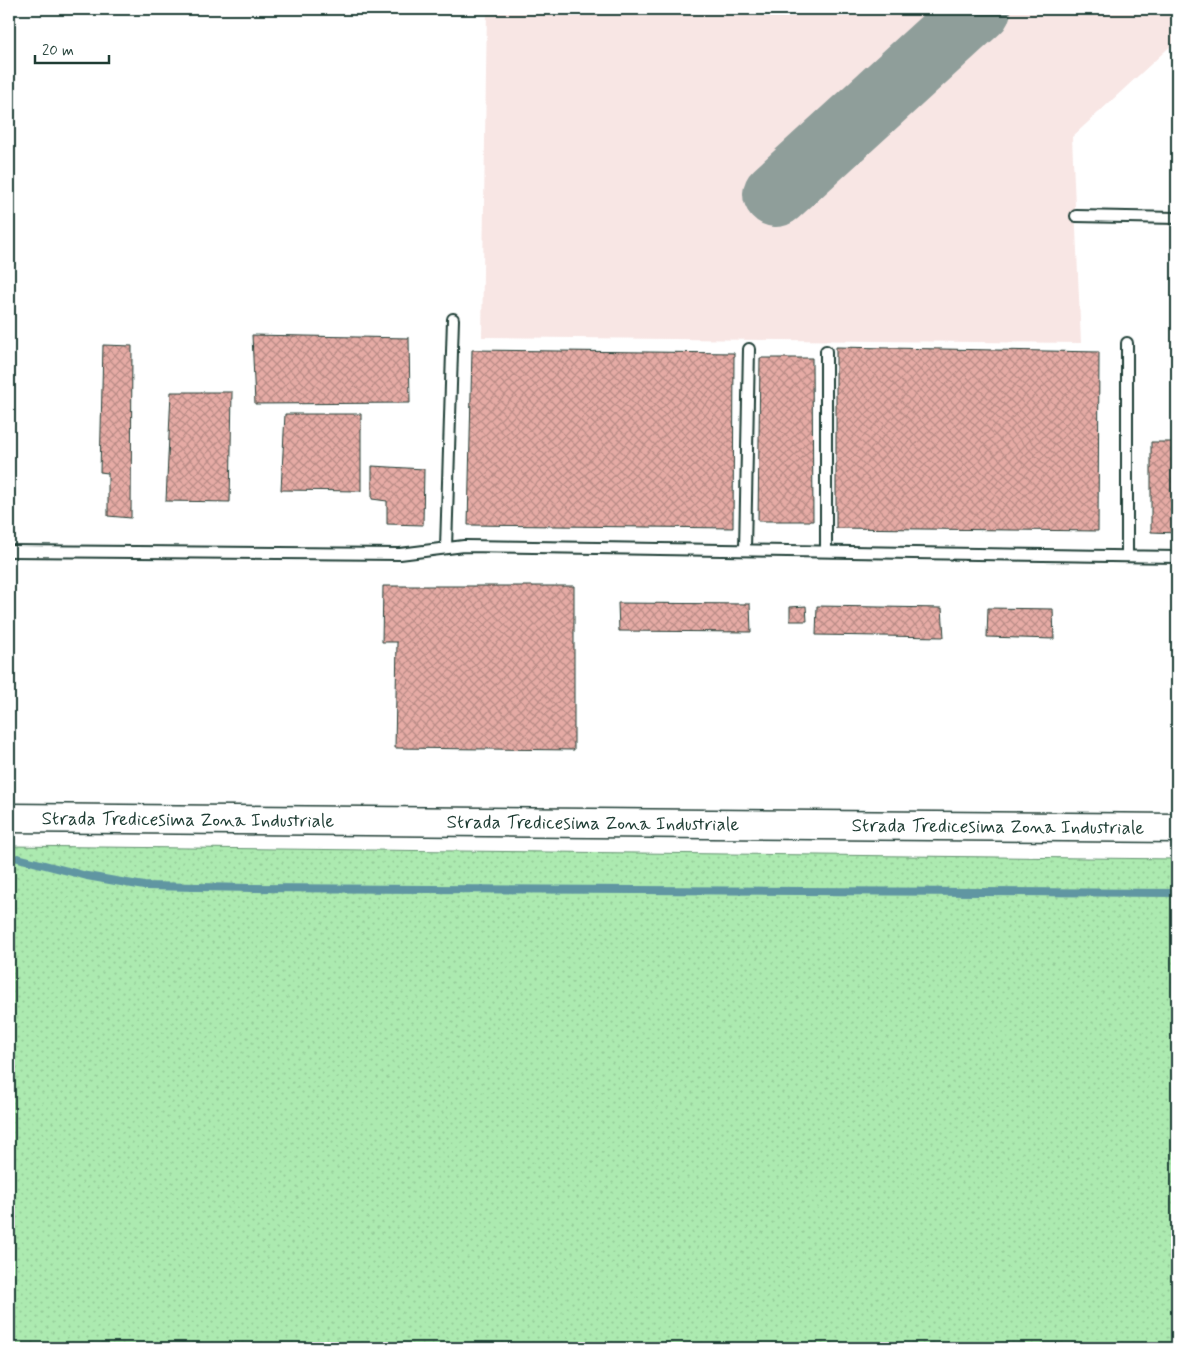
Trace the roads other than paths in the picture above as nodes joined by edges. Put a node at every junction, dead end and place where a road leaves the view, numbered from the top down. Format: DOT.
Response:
graph roads {
  1 [pos="1076,216"];
  2 [pos="1177,218"];
  3 [pos="453,319"];
  4 [pos="1127,344"];
  5 [pos="749,349"];
  6 [pos="826,351"];
  7 [pos="446,548"];
  8 [pos="745,550"];
  9 [pos="9,551"];
  10 [pos="826,551"];
  11 [pos="1127,556"];
  12 [pos="1177,557"];
  13 [pos="9,818"];
  14 [pos="1177,828"];
  1 -- 2 [label="lane"];
  3 -- 7 [label="lane"];
  4 -- 11 [label="lane"];
  5 -- 8 [label="lane"];
  6 -- 10 [label="lane"];
  7 -- 8 [label="lane"];
  7 -- 9 [label="lane"];
  8 -- 10 [label="lane"];
  10 -- 11 [label="lane"];
  11 -- 12 [label="lane"];
  13 -- 14 [label="street, Strada Tredicesima Zona Industriale"];
}
